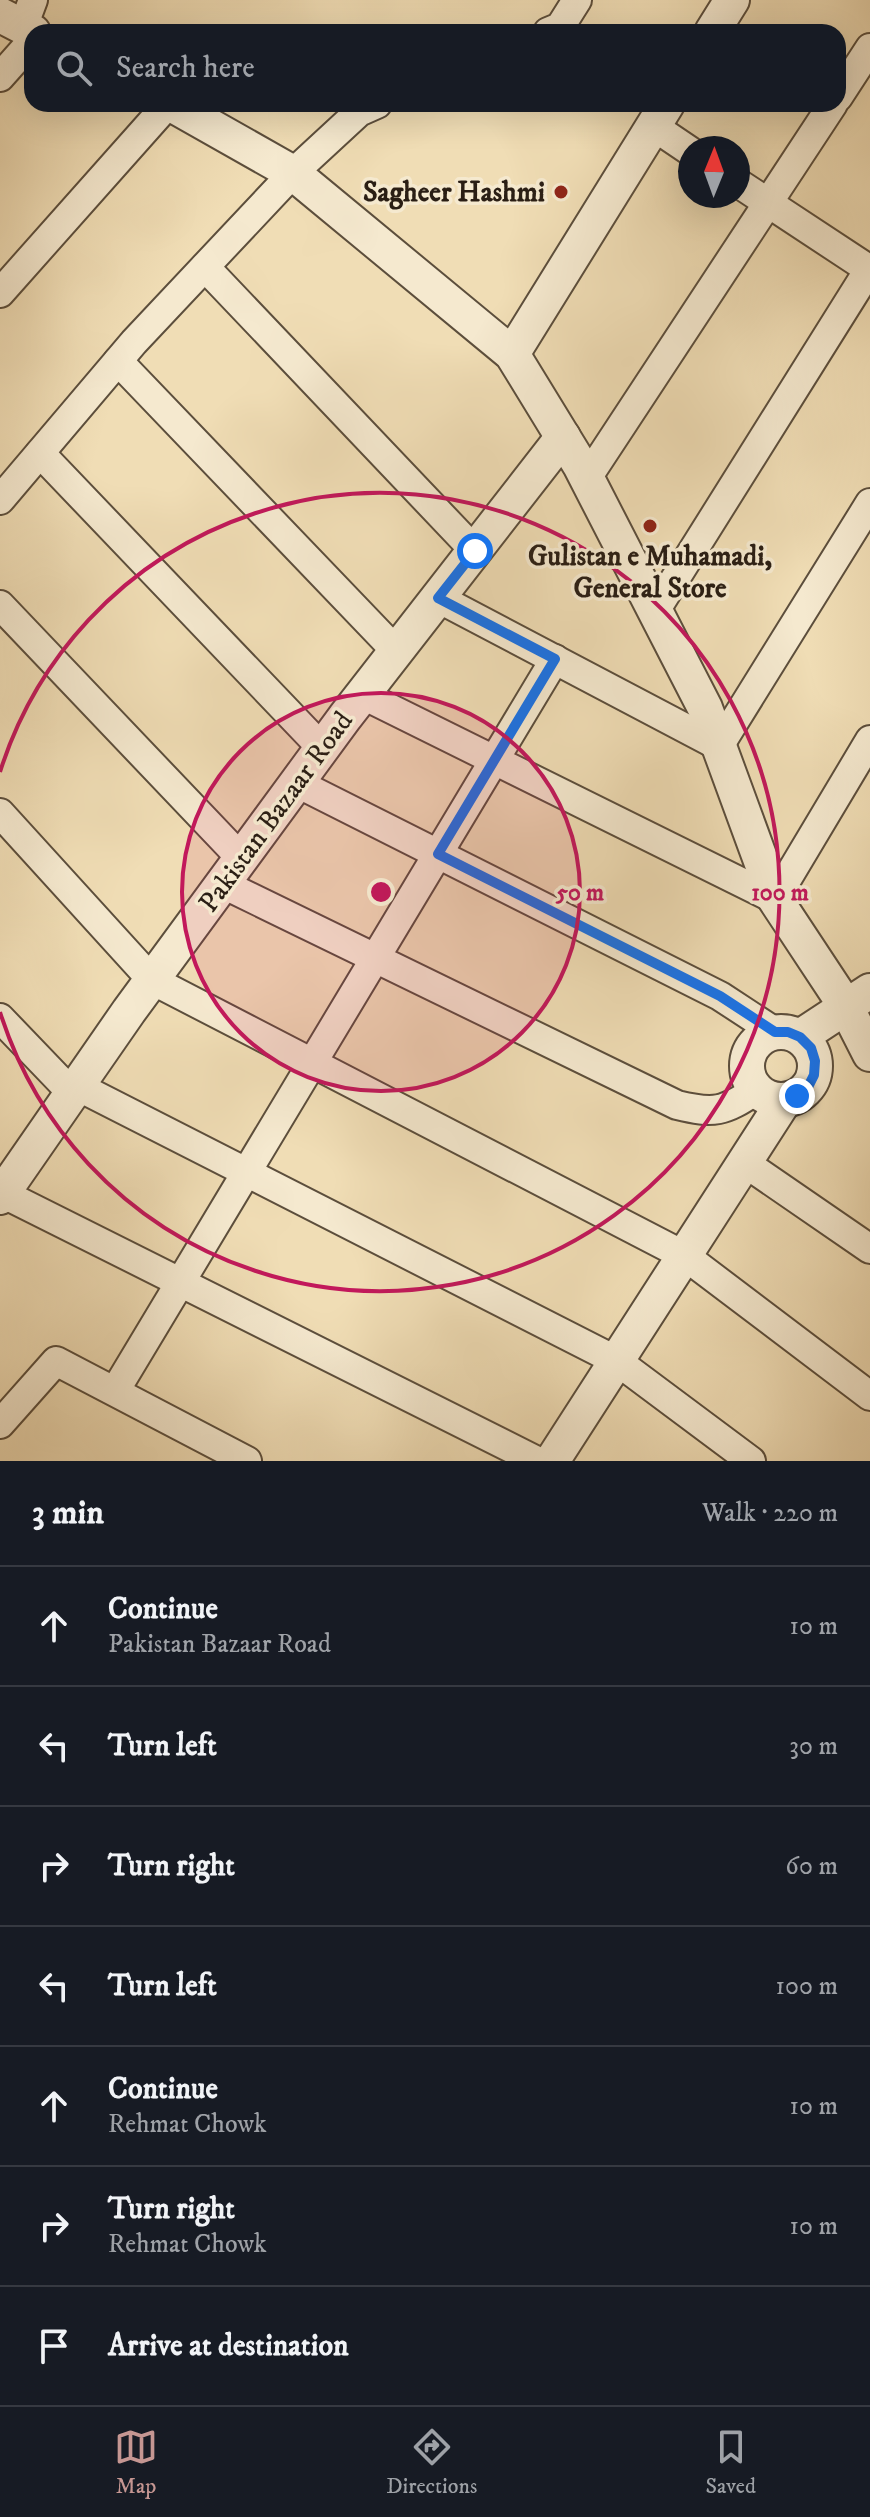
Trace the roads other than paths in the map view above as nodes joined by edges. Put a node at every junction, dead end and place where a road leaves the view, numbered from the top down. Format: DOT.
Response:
graph roads {
  1 [pos="577,0"];
  2 [pos="732,0"];
  3 [pos="24,23"];
  4 [pos="562,24"];
  5 [pos="717,24"];
  6 [pos="870,48"];
  7 [pos="0,77"];
  8 [pos="846,85"];
  9 [pos="163,112"];
  10 [pos="184,112"];
  11 [pos="359,112"];
  12 [pos="828,112"];
  13 [pos="660,115"];
  14 [pos="678,137"];
  15 [pos="293,173"];
  16 [pos="750,191"];
  17 [pos="768,203"];
  18 [pos="205,267"];
  19 [pos="870,269"];
  20 [pos="0,293"];
  21 [pos="512,354"];
  22 [pos="118,361"];
  23 [pos="563,437"];
  24 [pos="40,453"];
  25 [pos="587,478"];
  26 [pos="1,497"];
  27 [pos="870,503"];
  28 [pos="475,551"];
  29 [pos="438,598"];
  30 [pos="0,605"];
  31 [pos="655,611"];
  32 [pos="396,651"];
  33 [pos="555,659"];
  34 [pos="363,695"];
  35 [pos="870,740"];
  36 [pos="719,746"];
  37 [pos="322,748"];
  38 [pos="494,760"];
  39 [pos="297,783"];
  40 [pos="0,813"];
  41 [pos="438,854"];
  42 [pos="232,871"];
  43 [pos="775,899"];
  44 [pos="375,958"];
  45 [pos="152,980"];
  46 [pos="858,998"];
  47 [pos="0,1018"];
  48 [pos="788,1034"];
  49 [pos="870,1054"];
  50 [pos="312,1063"];
  51 [pos="75,1090"];
  52 [pos="770,1096"];
  53 [pos="745,1163"];
  54 [pos="246,1172"];
  55 [pos="1,1194"];
  56 [pos="870,1249"];
  57 [pos="685,1256"];
  58 [pos="180,1283"];
  59 [pos="617,1361"];
  60 [pos="115,1391"];
  61 [pos="870,1396"];
  62 [pos="0,1424"];
  63 [pos="247,1461"];
  64 [pos="537,1461"];
  65 [pos="552,1461"];
  66 [pos="751,1461"];
  1 -- 4 [label="street"];
  2 -- 5 [label="street"];
  3 -- 7 [label="street"];
  6 -- 8 [label="street"];
  9 -- 20 [label="street"];
  10 -- 15 [label="street"];
  11 -- 15 [label="street"];
  12 -- 17 [label="street"];
  13 -- 14 [label="street"];
  13 -- 21 [label="street"];
  15 -- 18 [label="street"];
  15 -- 21 [label="street"];
  16 -- 17 [label="street"];
  17 -- 19 [label="street"];
  17 -- 25 [label="street"];
  18 -- 22 [label="street"];
  18 -- 28 [label="street"];
  19 -- 31 [label="street"];
  21 -- 23 [label="street"];
  22 -- 24 [label="street"];
  22 -- 32 [label="street"];
  23 -- 25 [label="street"];
  23 -- 28 [label="street, Pakistan Bazaar Road"];
  24 -- 26 [label="street"];
  24 -- 37 [label="street"];
  25 -- 31 [label="street"];
  27 -- 36 [label="street"];
  28 -- 29 [label="street, Pakistan Bazaar Road"];
  29 -- 32 [label="street, Pakistan Bazaar Road"];
  29 -- 33 [label="street"];
  30 -- 42 [label="street"];
  31 -- 36 [label="street"];
  32 -- 34 [label="street, Pakistan Bazaar Road"];
  33 -- 36 [label="street"];
  33 -- 38 [label="street"];
  34 -- 37 [label="street, Pakistan Bazaar Road"];
  34 -- 38 [label="street"];
  35 -- 43 [label="street"];
  36 -- 43 [label="street"];
  37 -- 39 [label="street, Pakistan Bazaar Road"];
  38 -- 41 [label="street"];
  38 -- 43 [label="street"];
  39 -- 41 [label="street"];
  39 -- 42 [label="street, Pakistan Bazaar Road"];
  40 -- 45 [label="street"];
  41 -- 44 [label="street"];
  41 -- 48 [label="street"];
  42 -- 44 [label="street"];
  42 -- 45 [label="street, Pakistan Bazaar Road"];
  43 -- 46 [label="street"];
  44 -- 50 [label="street"];
  44 -- 52 [label="street"];
  45 -- 50 [label="street"];
  45 -- 51 [label="street, Pakistan Bazaar Road"];
  46 -- 48 [label="street"];
  46 -- 49 [label="street"];
  47 -- 51 [label="street"];
  48 -- 52 [label="street"];
  48 -- 52 [label="street"];
  50 -- 54 [label="street"];
  50 -- 57 [label="street"];
  51 -- 54 [label="street"];
  51 -- 55 [label="street, Pakistan Bazaar Road"];
  52 -- 53 [label="street"];
  53 -- 56 [label="street"];
  53 -- 57 [label="street"];
  54 -- 58 [label="street"];
  54 -- 59 [label="street"];
  55 -- 58 [label="street"];
  57 -- 59 [label="street"];
  57 -- 61 [label="street"];
  58 -- 60 [label="street"];
  58 -- 64 [label="street"];
  59 -- 65 [label="street"];
  59 -- 66 [label="street"];
  60 -- 62 [label="street"];
  60 -- 63 [label="street"];
}
